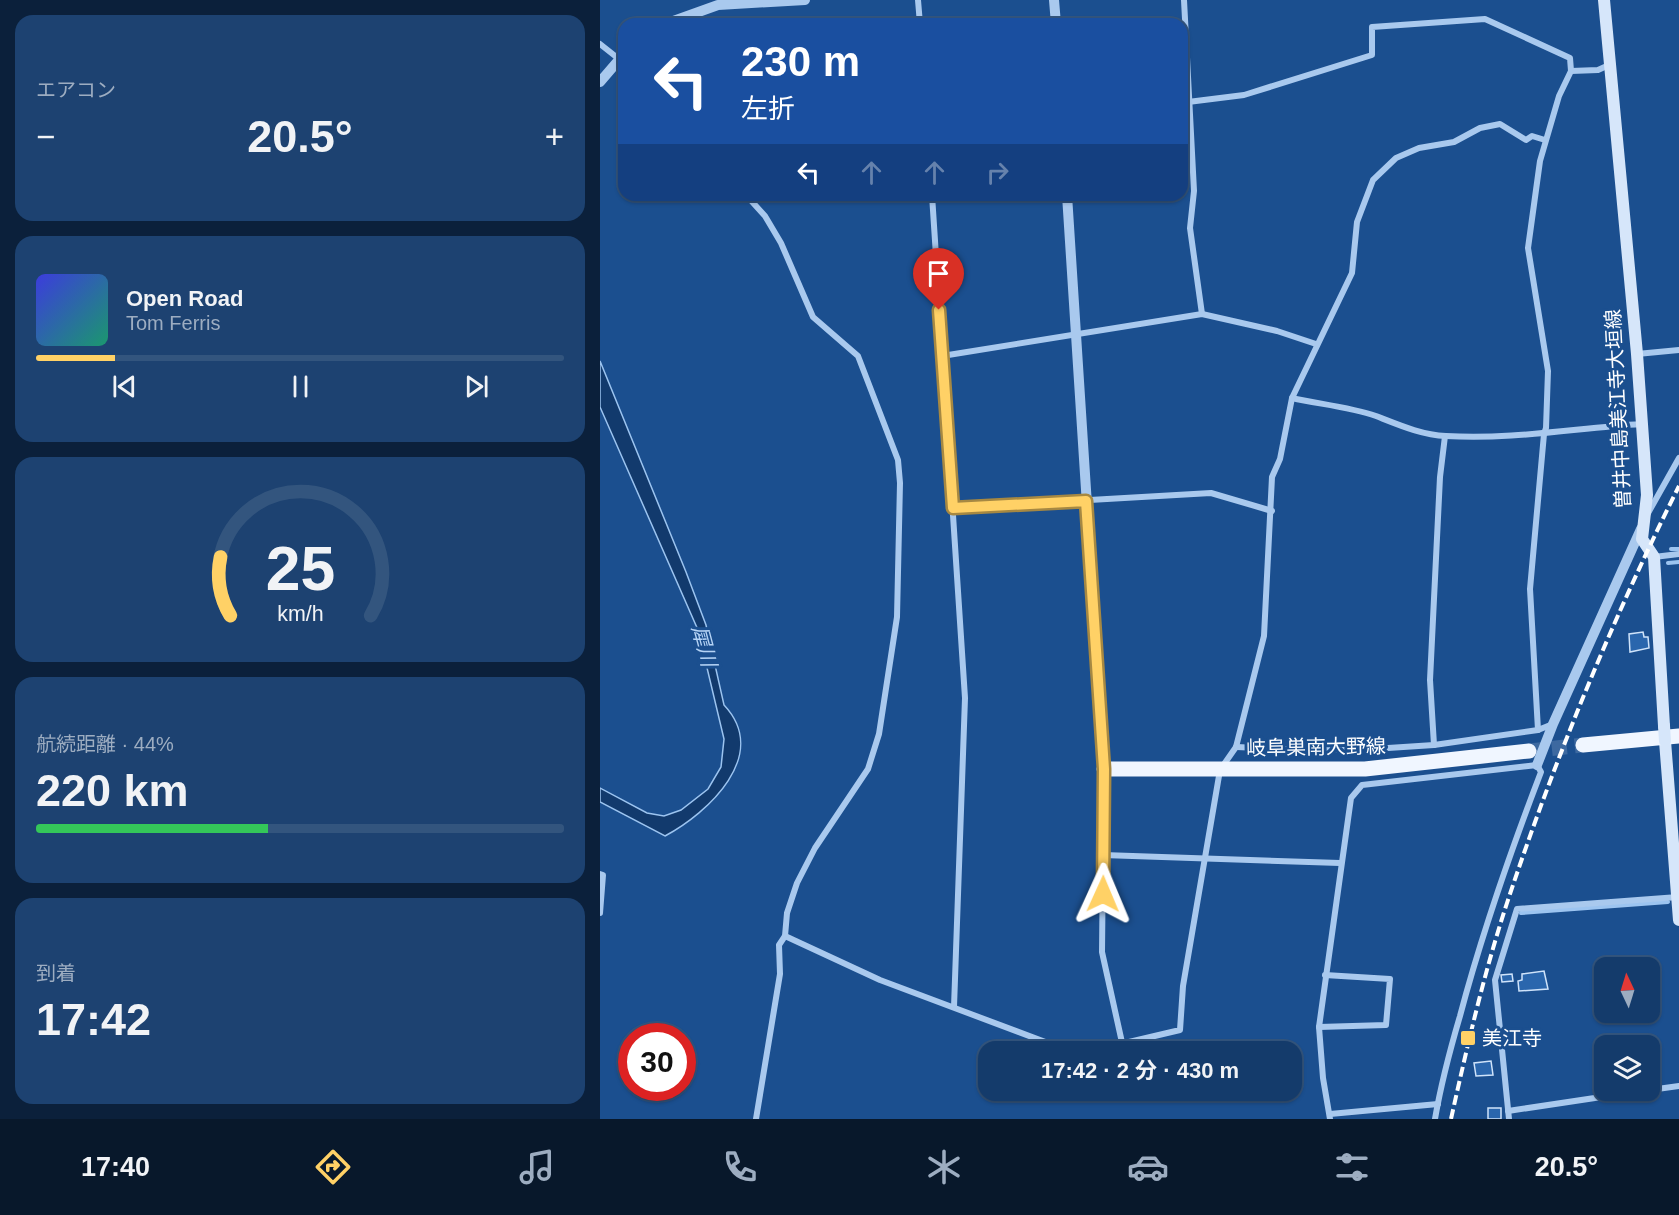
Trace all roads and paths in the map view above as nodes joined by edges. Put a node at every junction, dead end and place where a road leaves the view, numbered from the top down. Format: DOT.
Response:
graph roads {
  1 [pos="804,0"];
  2 [pos="918,0"];
  3 [pos="1054,0"];
  4 [pos="1184,0"];
  5 [pos="1604,0"];
  6 [pos="707,4"];
  7 [pos="678,18"];
  8 [pos="920,18"];
  9 [pos="1056,18"];
  10 [pos="1185,18"];
  11 [pos="600,44"];
  12 [pos="618,58"];
  13 [pos="618,63"];
  14 [pos="1609,65"];
  15 [pos="1571,71"];
  16 [pos="600,82"];
  17 [pos="1188,102"];
  18 [pos="1545,140"];
  19 [pos="751,201"];
  20 [pos="932,201"];
  21 [pos="1067,201"];
  22 [pos="1202,314"];
  23 [pos="1076,333"];
  24 [pos="1316,344"];
  25 [pos="1679,350"];
  26 [pos="1637,354"];
  27 [pos="942,356"];
  28 [pos="1292,398"];
  29 [pos="1641,424"];
  30 [pos="1544,434"];
  31 [pos="1445,436"];
  32 [pos="1679,458"];
  33 [pos="1086,501"];
  34 [pos="953,508"];
  35 [pos="1272,511"];
  36 [pos="1643,521"];
  37 [pos="1679,554"];
  38 [pos="1654,557"];
  39 [pos="1553,724"];
  40 [pos="1538,730"];
  41 [pos="1672,739"];
  42 [pos="1434,745"];
  43 [pos="1583,745"];
  44 [pos="1236,747"];
  45 [pos="1529,751"];
  46 [pos="1538,765"];
  47 [pos="1104,769"];
  48 [pos="1220,770"];
  49 [pos="1103,855"];
  50 [pos="1203,858"];
  51 [pos="1340,863"];
  52 [pos="600,874"];
  53 [pos="1678,897"];
  54 [pos="600,913"];
  55 [pos="1679,920"];
  56 [pos="785,936"];
  57 [pos="1325,975"];
  58 [pos="954,1007"];
  59 [pos="1319,1028"];
  60 [pos="1043,1041"];
  61 [pos="1122,1041"];
  62 [pos="1133,1041"];
  63 [pos="1679,1086"];
  64 [pos="1660,1089"];
  65 [pos="1594,1098"];
  66 [pos="1437,1104"];
  67 [pos="1508,1111"];
  68 [pos="1330,1116"];
  69 [pos="756,1119"];
  70 [pos="1435,1119"];
  71 [pos="1509,1119"];
  1 -- 6 [label="street"];
  2 -- 8 [label="street"];
  3 -- 9 [label="street"];
  4 -- 10 [label="street"];
  5 -- 14 [label="main road, 曽井中島美江寺大垣線"];
  6 -- 7 [label="street"];
  11 -- 12 [label="street"];
  13 -- 16 [label="street"];
  14 -- 15 [label="street"];
  14 -- 26 [label="main road, 曽井中島美江寺大垣線"];
  15 -- 17 [label="street"];
  15 -- 18 [label="street"];
  17 -- 22 [label="street"];
  18 -- 24 [label="street"];
  18 -- 30 [label="street"];
  19 -- 56 [label="street"];
  20 -- 27 [label="street"];
  21 -- 23 [label="street"];
  22 -- 23 [label="street"];
  22 -- 24 [label="street"];
  23 -- 27 [label="street"];
  23 -- 33 [label="street"];
  24 -- 28 [label="street"];
  25 -- 26 [label="street"];
  26 -- 29 [label="main road, 曽井中島美江寺大垣線"];
  27 -- 34 [label="street"];
  28 -- 31 [label="street"];
  28 -- 35 [label="street"];
  29 -- 30 [label="street"];
  29 -- 36 [label="main road, 曽井中島美江寺大垣線"];
  30 -- 31 [label="street"];
  30 -- 40 [label="street"];
  31 -- 42 [label="street"];
  32 -- 36 [label="street"];
  33 -- 34 [label="street"];
  33 -- 35 [label="street"];
  33 -- 47 [label="street"];
  34 -- 58 [label="street"];
  35 -- 44 [label="street"];
  36 -- 38 [label="main road, 曽井中島美江寺大垣線"];
  36 -- 39 [label="street"];
  37 -- 38 [label="street"];
  38 -- 41 [label="main road, 曽井中島美江寺大垣線, bridge"];
  39 -- 40 [label="street"];
  39 -- 46 [label="street"];
  40 -- 42 [label="street"];
  41 -- 43 [label="main road"];
  41 -- 53 [label="main road, 曽井中島美江寺大垣線"];
  42 -- 44 [label="street"];
  44 -- 48 [label="street"];
  45 -- 48 [label="main road, 岐阜巣南大野線"];
  46 -- 51 [label="street"];
  46 -- 66 [label="street"];
  47 -- 48 [label="main road, 岐阜巣南大野線"];
  47 -- 49 [label="street"];
  48 -- 50 [label="street"];
  49 -- 50 [label="street"];
  49 -- 61 [label="street"];
  50 -- 51 [label="street"];
  50 -- 62 [label="street"];
  51 -- 57 [label="street"];
  52 -- 54 [label="street"];
  53 -- 55 [label="main road, 曽井中島美江寺大垣線"];
  53 -- 67 [label="street"];
  56 -- 58 [label="street"];
  56 -- 69 [label="street"];
  57 -- 59 [label="street"];
  57 -- 59 [label="street"];
  58 -- 60 [label="street"];
  59 -- 68 [label="street"];
  63 -- 64 [label="street"];
  65 -- 67 [label="street"];
  66 -- 68 [label="street"];
  66 -- 70 [label="street"];
  67 -- 71 [label="street"];
}
